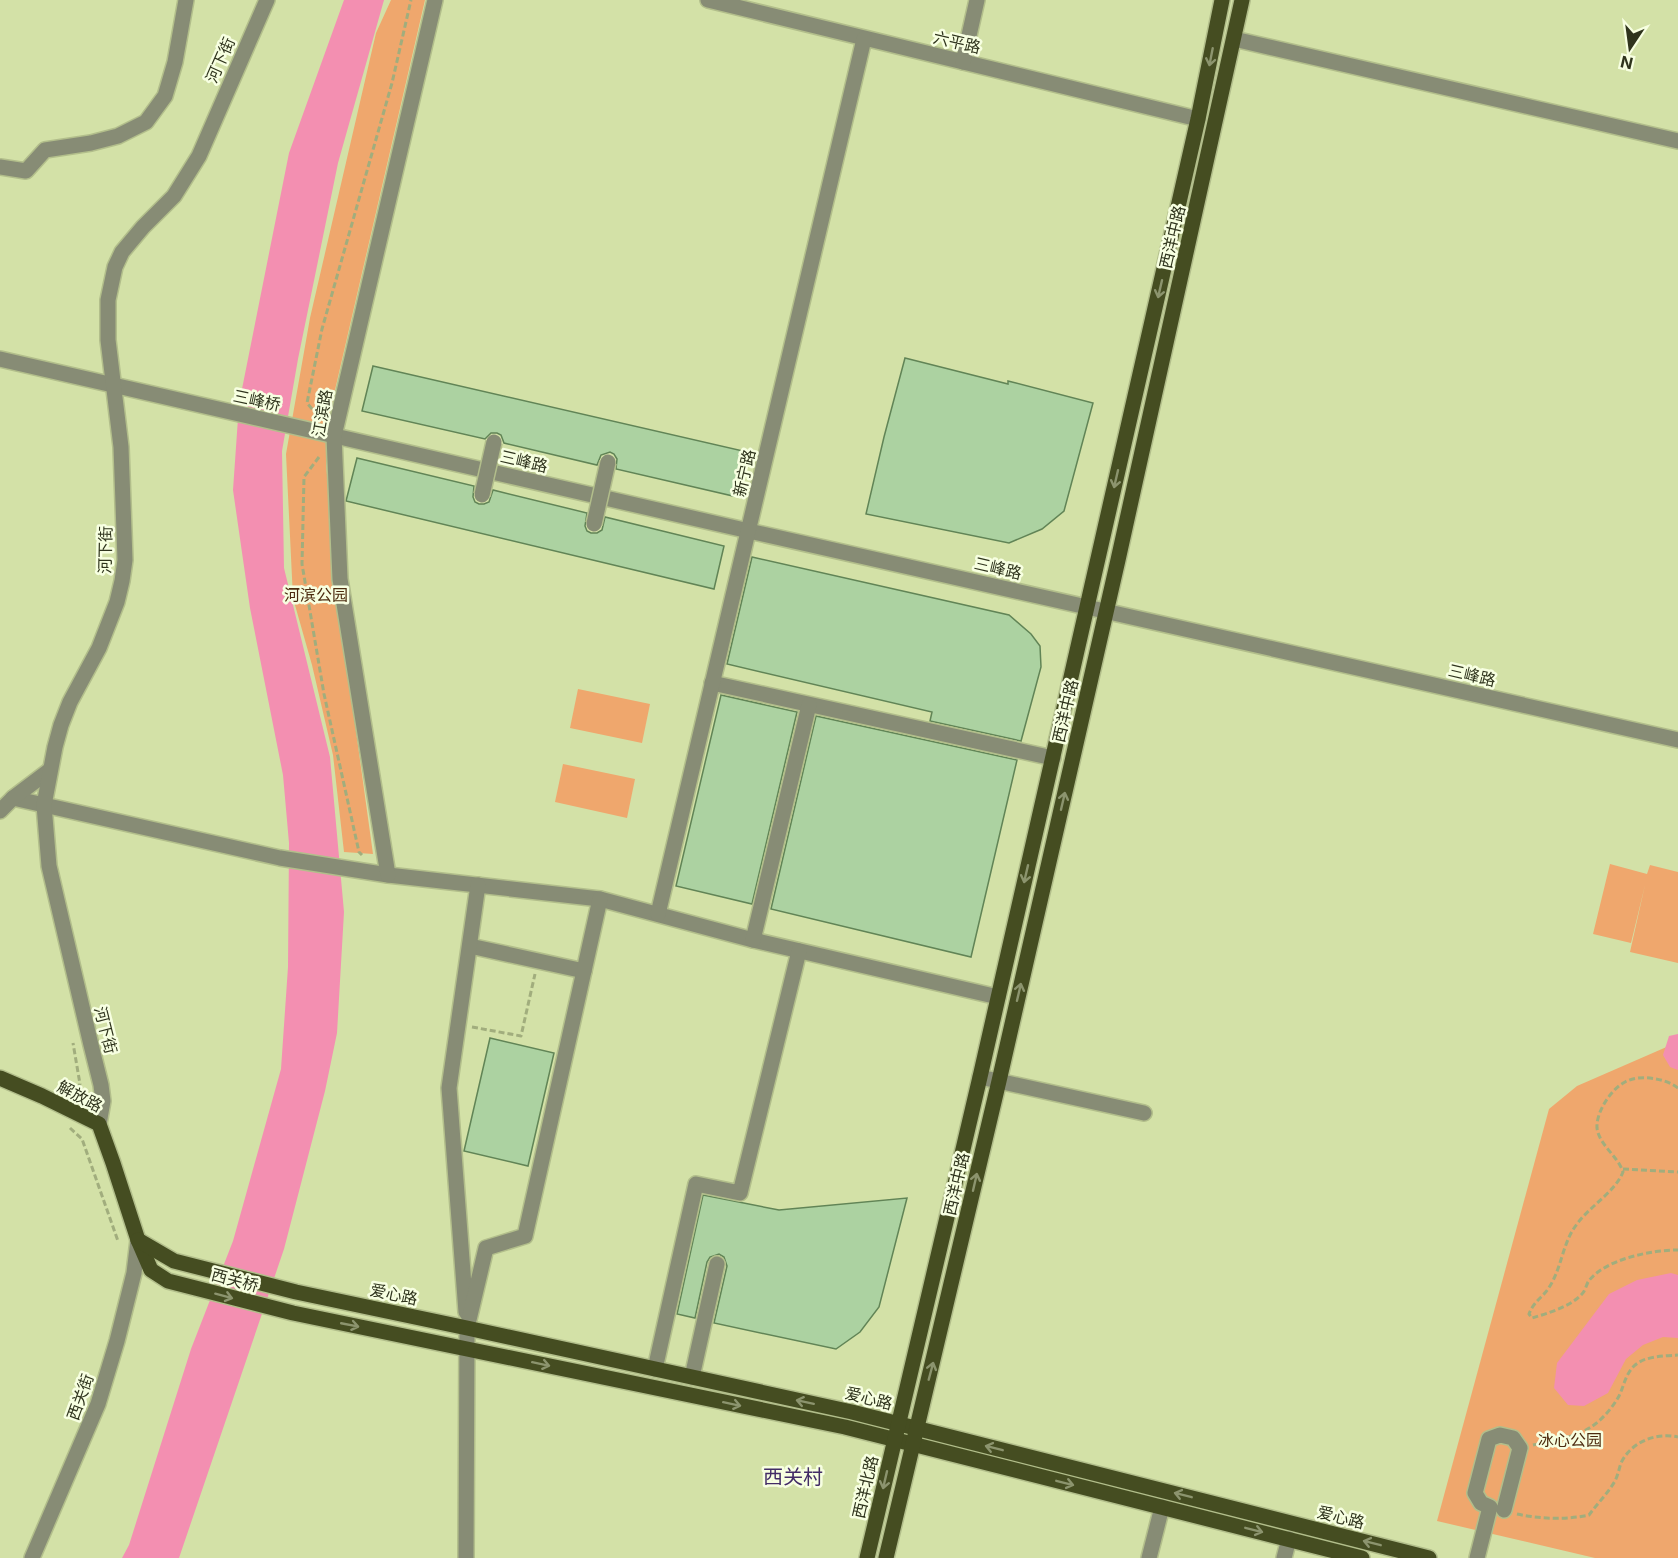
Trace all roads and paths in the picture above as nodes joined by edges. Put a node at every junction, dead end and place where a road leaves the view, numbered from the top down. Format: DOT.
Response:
graph roads {
  1 [pos="186,0"];
  2 [pos="267,0"];
  3 [pos="411,0"];
  4 [pos="435,0"];
  5 [pos="708,0"];
  6 [pos="977,0"];
  7 [pos="1222,0"];
  8 [pos="1242,0"];
  9 [pos="728,2"];
  10 [pos="1215,35"];
  11 [pos="864,39"];
  12 [pos="1234,39"];
  13 [pos="963,62"];
  14 [pos="1198,119"];
  15 [pos="1678,141"];
  16 [pos="0,167"];
  17 [pos="0,359"];
  18 [pos="114,386"];
  19 [pos="310,430"];
  20 [pos="334,436"];
  21 [pos="494,442"];
  22 [pos="608,462"];
  23 [pos="482,495"];
  24 [pos="594,524"];
  25 [pos="749,531"];
  26 [pos="1087,606"];
  27 [pos="1106,610"];
  28 [pos="712,683"];
  29 [pos="808,705"];
  30 [pos="1678,740"];
  31 [pos="1053,758"];
  32 [pos="51,770"];
  33 [pos="13,798"];
  34 [pos="44,805"];
  35 [pos="0,811"];
  36 [pos="366,858"];
  37 [pos="388,875"];
  38 [pos="478,885"];
  39 [pos="600,899"];
  40 [pos="658,915"];
  41 [pos="753,940"];
  42 [pos="470,946"];
  43 [pos="799,951"];
  44 [pos="538,961"];
  45 [pos="584,971"];
  46 [pos="998,997"];
  47 [pos="459,1024"];
  48 [pos="72,1039"];
  49 [pos="980,1077"];
  50 [pos="0,1078"];
  51 [pos="999,1081"];
  52 [pos="1678,1088"];
  53 [pos="66,1096"];
  54 [pos="1144,1113"];
  55 [pos="99,1124"];
  56 [pos="69,1127"];
  57 [pos="1622,1169"];
  58 [pos="1678,1172"];
  59 [pos="138,1240"];
  60 [pos="118,1241"];
  61 [pos="1678,1251"];
  62 [pos="717,1264"];
  63 [pos="296,1293"];
  64 [pos="292,1313"];
  65 [pos="467,1328"];
  66 [pos="466,1348"];
  67 [pos="1678,1355"];
  68 [pos="655,1369"];
  69 [pos="692,1377"];
  70 [pos="898,1424"];
  71 [pos="916,1428"];
  72 [pos="1678,1437"];
  73 [pos="894,1440"];
  74 [pos="912,1445"];
  75 [pos="1520,1448"];
  76 [pos="1162,1507"];
  77 [pos="1504,1510"];
  78 [pos="1289,1539"];
  79 [pos="32,1558"];
  80 [pos="466,1558"];
  81 [pos="867,1558"];
  82 [pos="886,1558"];
  83 [pos="1149,1558"];
  84 [pos="1284,1558"];
  85 [pos="1362,1558"];
  86 [pos="1429,1558"];
  87 [pos="1477,1558"];
  1 -- 16 [label="street"];
  2 -- 18 [label="street, 河下街"];
  3 -- 20 [label="path"];
  4 -- 20 [label="street, 江滨路"];
  5 -- 9 [label="street, 六平路"];
  6 -- 13 [label="street"];
  7 -- 10 [label="main road, 西洋中路"];
  8 -- 12 [label="main road, 西洋中路"];
  9 -- 11 [label="street, 六平路"];
  10 -- 12 [label="main road"];
  10 -- 14 [label="main road, 西洋中路, one-way"];
  11 -- 13 [label="street, 六平路"];
  11 -- 25 [label="street, 新宁路"];
  12 -- 15 [label="street"];
  12 -- 27 [label="main road, 西洋中路"];
  13 -- 14 [label="street, 六平路"];
  14 -- 26 [label="main road, 西洋中路, one-way"];
  17 -- 18 [label="street, 三峰桥"];
  18 -- 19 [label="street, 三峰桥"];
  18 -- 32 [label="street, 河下街"];
  19 -- 20 [label="street, 三峰路"];
  20 -- 25 [label="street, 三峰路"];
  20 -- 36 [label="path"];
  20 -- 37 [label="street, 江滨路"];
  21 -- 23 [label="street, bridge"];
  22 -- 24 [label="street, bridge"];
  25 -- 26 [label="street, 三峰路"];
  25 -- 28 [label="street, 新宁路"];
  26 -- 27 [label="street, 三峰路"];
  26 -- 31 [label="main road, 西洋中路"];
  27 -- 30 [label="street, 三峰路"];
  51 -- 27 [label="main road, 西洋中路, one-way"];
  28 -- 29 [label="street"];
  28 -- 40 [label="street, 新宁路"];
  29 -- 31 [label="street"];
  29 -- 41 [label="street"];
  31 -- 46 [label="main road, 西洋中路, one-way"];
  32 -- 33 [label="street"];
  32 -- 34 [label="street, 河下街"];
  33 -- 34 [label="street"];
  33 -- 35 [label="street"];
  34 -- 37 [label="street"];
  34 -- 55 [label="street, 河下街"];
  37 -- 38 [label="street"];
  38 -- 39 [label="street"];
  38 -- 42 [label="street"];
  39 -- 40 [label="street"];
  39 -- 45 [label="street"];
  40 -- 41 [label="street"];
  41 -- 43 [label="street"];
  42 -- 44 [label="street"];
  42 -- 47 [label="street"];
  43 -- 46 [label="street"];
  43 -- 68 [label="street"];
  44 -- 45 [label="street"];
  44 -- 47 [label="path"];
  45 -- 65 [label="street"];
  46 -- 49 [label="main road, 西洋中路"];
  47 -- 65 [label="street"];
  48 -- 53 [label="path"];
  49 -- 51 [label="street"];
  49 -- 70 [label="main road, 西洋中路"];
  50 -- 55 [label="main road, 解放路"];
  51 -- 54 [label="street"];
  71 -- 51 [label="main road, 西洋中路, one-way"];
  52 -- 57 [label="path"];
  55 -- 59 [label="main road, 解放路"];
  56 -- 60 [label="path"];
  57 -- 58 [label="path"];
  57 -- 61 [label="path"];
  59 -- 63 [label="main road, 西关桥"];
  59 -- 64 [label="main road, 西关桥, one-way"];
  59 -- 79 [label="street, 西关街"];
  62 -- 69 [label="street"];
  63 -- 65 [label="main road, 爱心路"];
  64 -- 66 [label="main road, 爱心路, one-way"];
  65 -- 66 [label="street"];
  65 -- 68 [label="main road, 爱心路"];
  66 -- 73 [label="main road, 爱心路, one-way"];
  66 -- 80 [label="street"];
  67 -- 75 [label="path"];
  68 -- 69 [label="main road, 爱心路"];
  70 -- 69 [label="main road, 爱心路, one-way"];
  70 -- 71 [label="main road, 爱心路"];
  70 -- 73 [label="main road, 西洋北路"];
  71 -- 74 [label="main road"];
  86 -- 71 [label="main road, 爱心路, one-way"];
  72 -- 77 [label="path"];
  73 -- 74 [label="main road, 爱心路"];
  73 -- 81 [label="main road, 西洋北路, one-way"];
  74 -- 76 [label="main road, 爱心路, one-way"];
  74 -- 82 [label="main road"];
  75 -- 77 [label="street"];
  75 -- 87 [label="street"];
  76 -- 78 [label="main road, 爱心路, one-way"];
  76 -- 83 [label="street"];
  78 -- 84 [label="street"];
  78 -- 85 [label="main road, 爱心路"];
}
